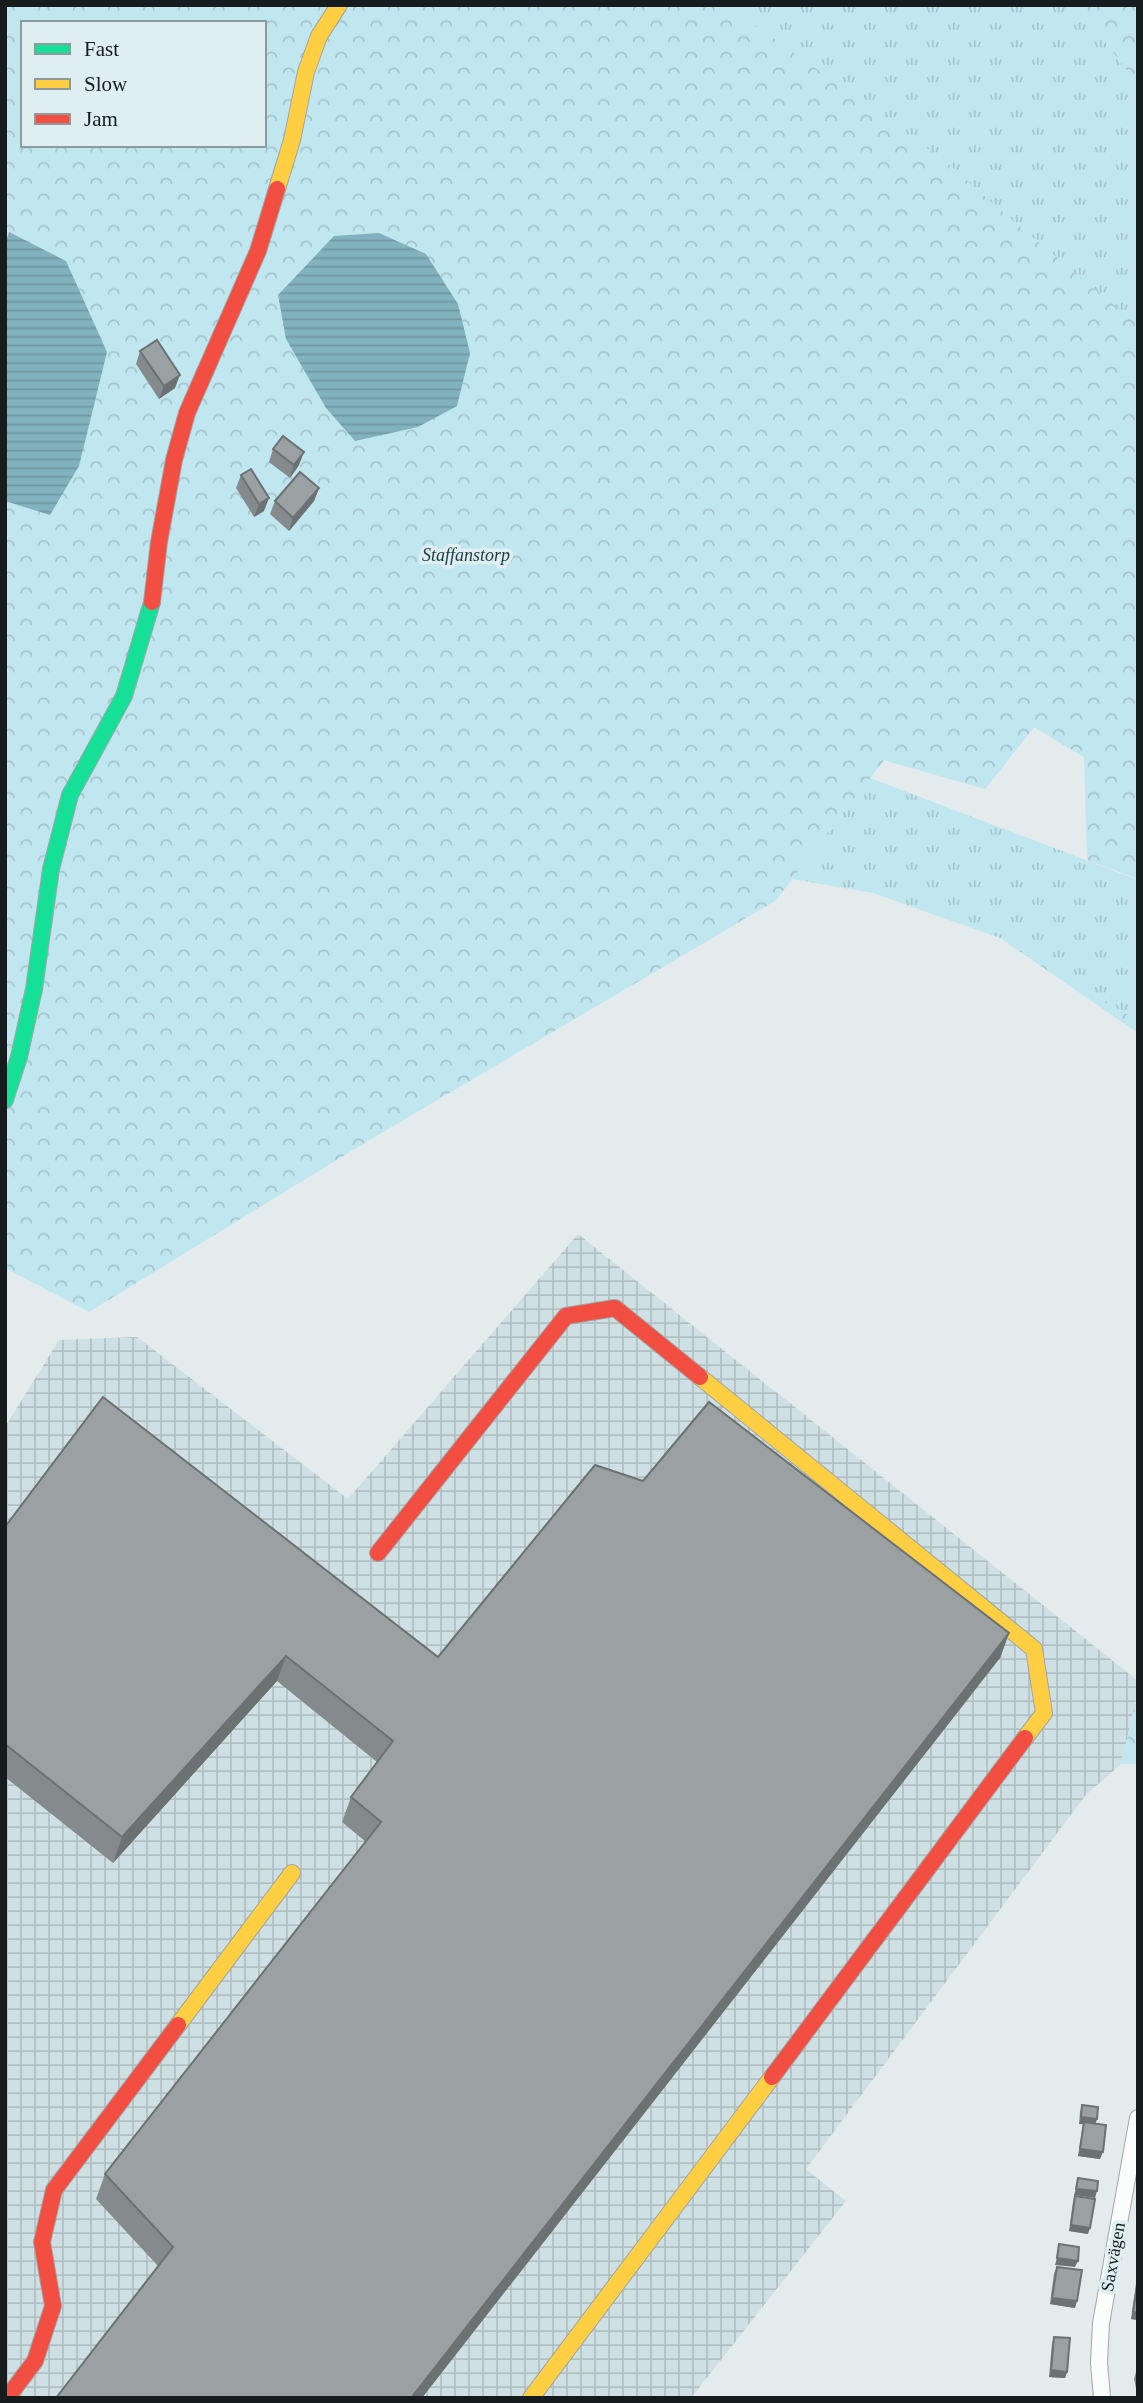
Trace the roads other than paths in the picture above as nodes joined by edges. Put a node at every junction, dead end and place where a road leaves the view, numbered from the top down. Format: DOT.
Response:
graph roads {
  1 [pos="338,5"];
  2 [pos="5,1100"];
  3 [pos="379,1553"];
  4 [pos="292,1873"];
  5 [pos="1138,2118"];
  6 [pos="7,2398"];
  7 [pos="531,2398"];
  8 [pos="1102,2398"];
  1 -- 2 [label="street"];
  3 -- 7 [label="street"];
  4 -- 6 [label="street"];
  5 -- 8 [label="street, Saxvägen"];
}
